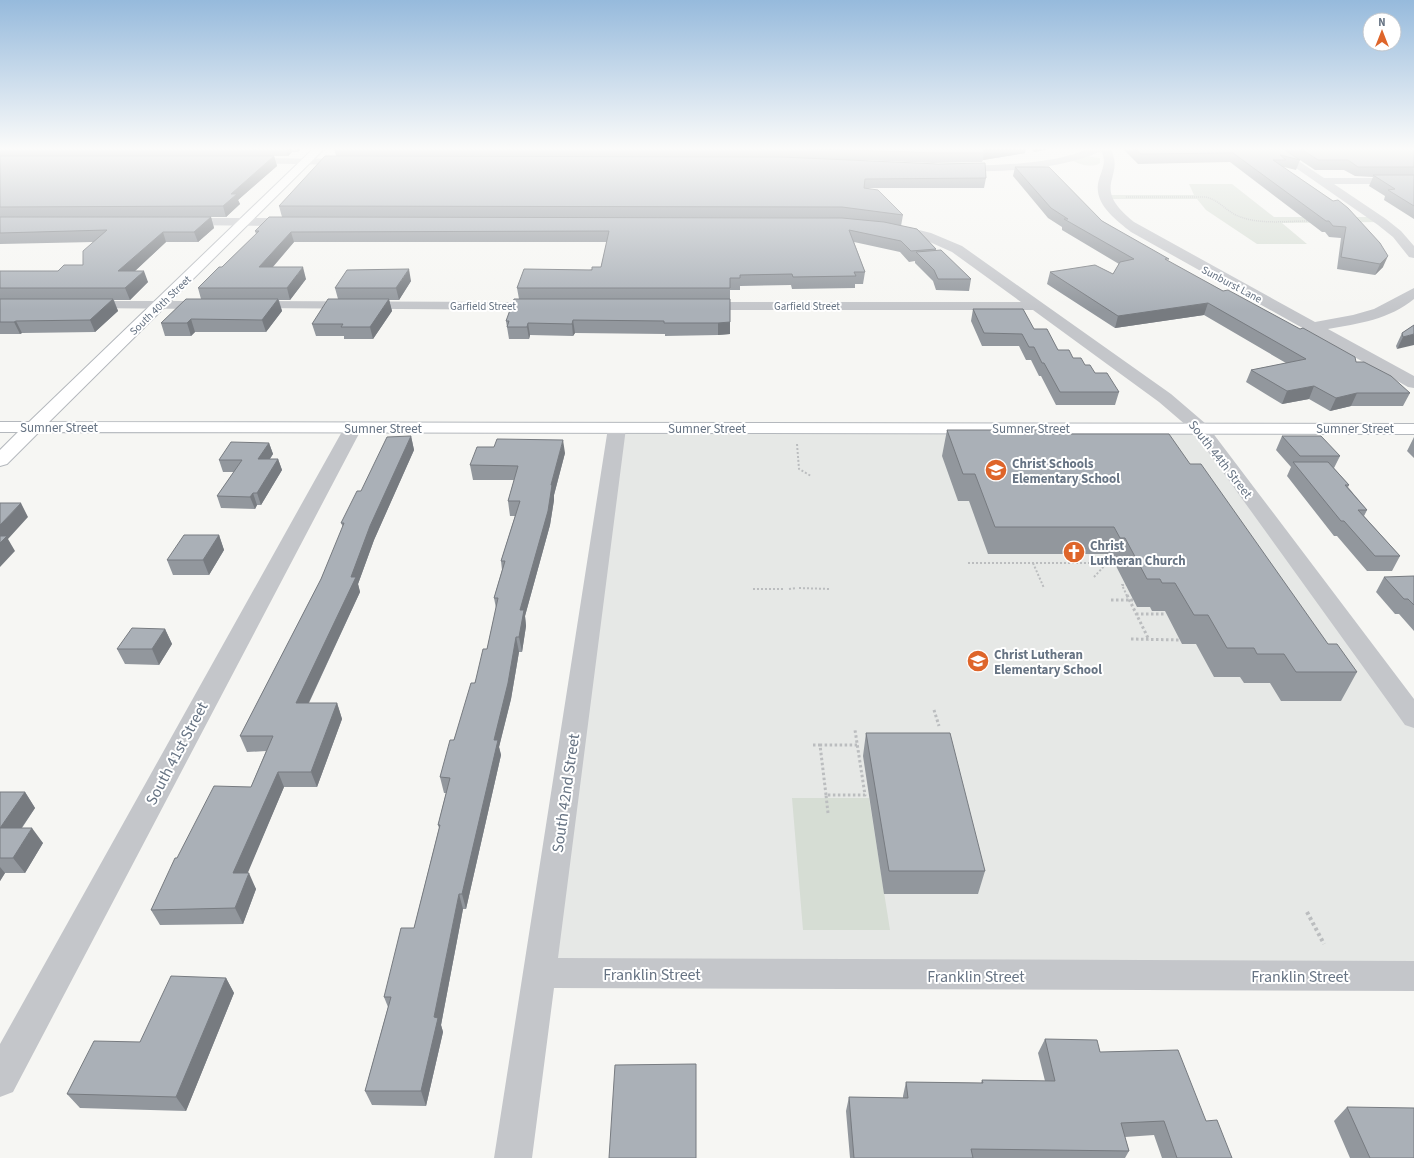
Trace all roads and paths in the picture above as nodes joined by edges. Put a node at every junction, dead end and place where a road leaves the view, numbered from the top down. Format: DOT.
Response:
graph roads {
  1 [pos="265,202"];
  2 [pos="1109,202"];
  3 [pos="1218,202"];
  4 [pos="1353,202"];
  5 [pos="1316,221"];
  6 [pos="174,222"];
  7 [pos="245,222"];
  8 [pos="308,222"];
  9 [pos="883,226"];
  10 [pos="1414,254"];
  11 [pos="1414,292"];
  12 [pos="68,305"];
  13 [pos="160,305"];
  14 [pos="224,305"];
  15 [pos="240,305"];
  16 [pos="559,306"];
  17 [pos="686,306"];
  18 [pos="1037,306"];
  19 [pos="1313,327"];
  20 [pos="1414,382"];
  21 [pos="0,427"];
  22 [pos="34,427"];
  23 [pos="353,428"];
  24 [pos="617,428"];
  25 [pos="1200,428"];
  26 [pos="1414,428"];
  27 [pos="796,440"];
  28 [pos="0,460"];
  29 [pos="811,476"];
  30 [pos="968,563"];
  31 [pos="1033,563"];
  32 [pos="1094,577"];
  33 [pos="1129,585"];
  34 [pos="1044,588"];
  35 [pos="753,589"];
  36 [pos="829,589"];
  37 [pos="1111,600"];
  38 [pos="1129,600"];
  39 [pos="1133,600"];
  40 [pos="1136,614"];
  41 [pos="1166,614"];
  42 [pos="1131,639"];
  43 [pos="1149,640"];
  44 [pos="1180,640"];
  45 [pos="934,710"];
  46 [pos="1414,718"];
  47 [pos="939,726"];
  48 [pos="855,730"];
  49 [pos="812,745"];
  50 [pos="820,745"];
  51 [pos="857,745"];
  52 [pos="826,795"];
  53 [pos="828,813"];
  54 [pos="1307,912"];
  55 [pos="1324,944"];
  56 [pos="538,973"];
  57 [pos="1414,976"];
  58 [pos="0,1079"];
  59 [pos="513,1158"];
  1 -- 7 [label="street, South 40th Street"];
  2 -- 19 [label="street, Sunburst Lane"];
  3 -- 5 [label="path"];
  4 -- 10 [label="street"];
  6 -- 7 [label="street"];
  7 -- 8 [label="street"];
  7 -- 13 [label="street, South 40th Street"];
  9 -- 18 [label="street, South 44th Street"];
  11 -- 19 [label="street"];
  12 -- 13 [label="street"];
  13 -- 14 [label="street"];
  13 -- 22 [label="street, South 40th Street"];
  15 -- 16 [label="street, Garfield Street"];
  17 -- 18 [label="street, Garfield Street"];
  18 -- 25 [label="street, South 44th Street"];
  19 -- 20 [label="street, Sunburst Lane"];
  21 -- 22 [label="street, Sumner Street"];
  22 -- 23 [label="street, Sumner Street"];
  22 -- 28 [label="street, South 40th Street"];
  23 -- 24 [label="street, Sumner Street"];
  23 -- 58 [label="street, South 41st Street"];
  24 -- 25 [label="street, Sumner Street"];
  24 -- 56 [label="street, South 42nd Street"];
  25 -- 26 [label="street, Sumner Street"];
  25 -- 46 [label="street, South 44th Street"];
  27 -- 29 [label="path"];
  30 -- 31 [label="path"];
  31 -- 32 [label="path"];
  31 -- 34 [label="path"];
  33 -- 38 [label="path"];
  35 -- 36 [label="path"];
  37 -- 38 [label="path"];
  38 -- 39 [label="path"];
  38 -- 40 [label="path"];
  40 -- 41 [label="path"];
  40 -- 43 [label="path"];
  42 -- 43 [label="path"];
  43 -- 44 [label="path"];
  45 -- 47 [label="path"];
  48 -- 51 [label="path"];
  49 -- 50 [label="path"];
  50 -- 51 [label="path"];
  50 -- 52 [label="path"];
  51 -- 52 [label="path"];
  52 -- 53 [label="path"];
  54 -- 55 [label="path"];
  56 -- 57 [label="street, Franklin Street"];
  56 -- 59 [label="street, South 42nd Street"];
}
